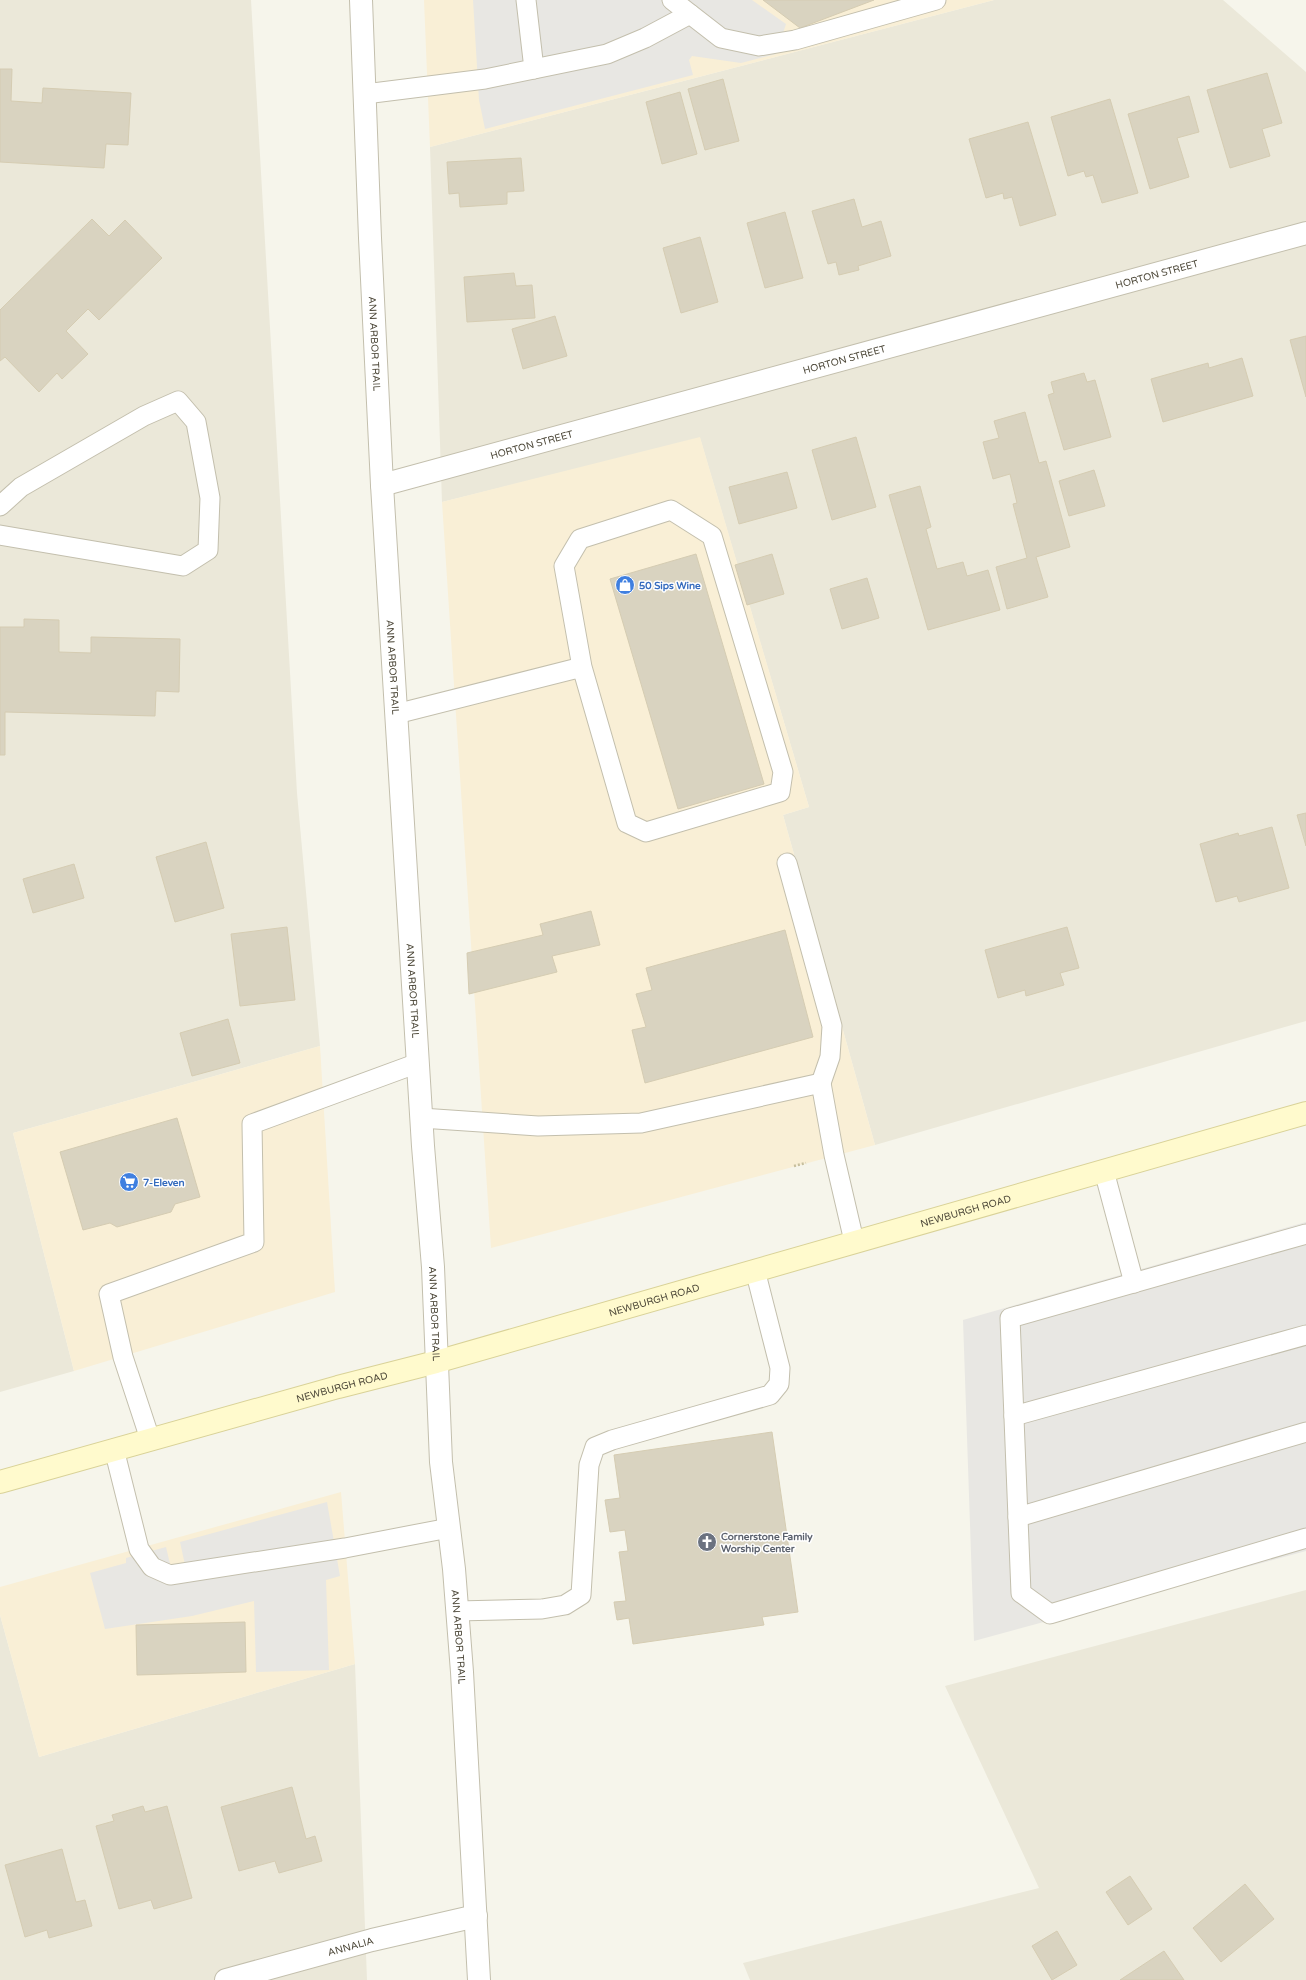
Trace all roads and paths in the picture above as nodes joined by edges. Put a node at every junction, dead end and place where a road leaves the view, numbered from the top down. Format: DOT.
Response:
graph roads {
  1 [pos="361,0"];
  2 [pos="526,0"];
  3 [pos="672,0"];
  4 [pos="936,0"];
  5 [pos="690,14"];
  6 [pos="534,69"];
  7 [pos="365,94"];
  8 [pos="1306,232"];
  9 [pos="382,486"];
  10 [pos="0,506"];
  11 [pos="0,535"];
  12 [pos="582,667"];
  13 [pos="396,714"];
  14 [pos="786,863"];
  15 [pos="418,1063"];
  16 [pos="821,1083"];
  17 [pos="1306,1113"];
  18 [pos="421,1118"];
  19 [pos="1104,1171"];
  20 [pos="1306,1234"];
  21 [pos="854,1242"];
  22 [pos="755,1270"];
  23 [pos="1134,1283"];
  24 [pos="1306,1335"];
  25 [pos="436,1362"];
  26 [pos="1014,1416"];
  27 [pos="1306,1432"];
  28 [pos="150,1439"];
  29 [pos="114,1449"];
  30 [pos="0,1482"];
  31 [pos="1018,1517"];
  32 [pos="449,1528"];
  33 [pos="1306,1538"];
  34 [pos="457,1612"];
  35 [pos="476,1916"];
  36 [pos="226,1980"];
  37 [pos="479,1980"];
  1 -- 7 [label="street, ANN ARBOR TRAIL"];
  2 -- 6 [label="lane"];
  3 -- 5 [label="lane"];
  4 -- 5 [label="lane"];
  5 -- 6 [label="lane"];
  6 -- 7 [label="lane"];
  7 -- 9 [label="street, ANN ARBOR TRAIL"];
  8 -- 9 [label="street, HORTON STREET"];
  9 -- 13 [label="street, ANN ARBOR TRAIL"];
  10 -- 11 [label="lane"];
  12 -- 12 [label="lane"];
  12 -- 13 [label="lane"];
  13 -- 15 [label="street, ANN ARBOR TRAIL"];
  14 -- 16 [label="lane"];
  15 -- 18 [label="street, ANN ARBOR TRAIL"];
  15 -- 28 [label="lane"];
  16 -- 18 [label="lane"];
  16 -- 21 [label="lane"];
  17 -- 19 [label="main road, NEWBURGH ROAD"];
  18 -- 25 [label="street, ANN ARBOR TRAIL"];
  19 -- 21 [label="main road, NEWBURGH ROAD"];
  19 -- 23 [label="lane"];
  20 -- 23 [label="lane"];
  21 -- 22 [label="main road, NEWBURGH ROAD"];
  22 -- 25 [label="main road, NEWBURGH ROAD"];
  22 -- 34 [label="lane"];
  23 -- 26 [label="lane"];
  24 -- 26 [label="lane"];
  25 -- 28 [label="main road, NEWBURGH ROAD"];
  25 -- 32 [label="street, ANN ARBOR TRAIL"];
  26 -- 31 [label="lane"];
  27 -- 31 [label="lane"];
  28 -- 29 [label="main road, NEWBURGH ROAD"];
  29 -- 30 [label="main road, NEWBURGH ROAD"];
  29 -- 32 [label="lane"];
  31 -- 33 [label="lane"];
  32 -- 34 [label="street, ANN ARBOR TRAIL"];
  34 -- 35 [label="street, ANN ARBOR TRAIL"];
  35 -- 36 [label="street, ANNALIA"];
  35 -- 37 [label="street, ANN ARBOR TRAIL"];
}
